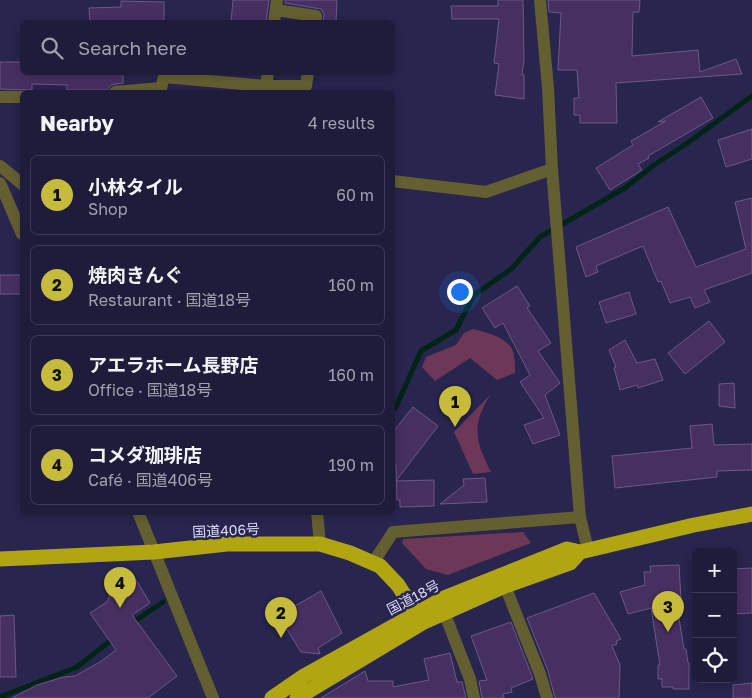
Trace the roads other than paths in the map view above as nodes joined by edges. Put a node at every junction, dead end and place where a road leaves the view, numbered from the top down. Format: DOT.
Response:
graph roads {
  1 [pos="540,0"];
  2 [pos="276,11"];
  3 [pos="315,20"];
  4 [pos="268,75"];
  5 [pos="308,75"];
  6 [pos="266,89"];
  7 [pos="138,90"];
  8 [pos="0,97"];
  9 [pos="20,97"];
  10 [pos="0,166"];
  11 [pos="552,169"];
  12 [pos="395,181"];
  13 [pos="20,182"];
  14 [pos="0,183"];
  15 [pos="20,229"];
  16 [pos="752,514"];
  17 [pos="139,515"];
  18 [pos="317,515"];
  19 [pos="580,517"];
  20 [pos="320,544"];
  21 [pos="584,551"];
  22 [pos="154,552"];
  23 [pos="0,559"];
  24 [pos="372,563"];
  25 [pos="505,586"];
  26 [pos="444,612"];
  27 [pos="419,618"];
  28 [pos="213,698"];
  29 [pos="272,698"];
  30 [pos="297,698"];
  31 [pos="474,698"];
  32 [pos="547,698"];
  1 -- 11 [label="street"];
  2 -- 3 [label="street"];
  4 -- 6 [label="street"];
  5 -- 6 [label="street"];
  6 -- 7 [label="street"];
  8 -- 9 [label="street"];
  10 -- 13 [label="street"];
  11 -- 12 [label="street"];
  11 -- 19 [label="street"];
  14 -- 15 [label="street"];
  16 -- 21 [label="highway, 国道18号"];
  17 -- 22 [label="street"];
  18 -- 20 [label="street"];
  19 -- 21 [label="street"];
  19 -- 24 [label="street"];
  20 -- 22 [label="highway, 国道406号"];
  20 -- 24 [label="highway, 国道406号"];
  21 -- 25 [label="highway, 国道18号"];
  21 -- 27 [label="highway, 国道18号"];
  22 -- 23 [label="highway, 国道406号"];
  22 -- 28 [label="street"];
  24 -- 27 [label="highway, 国道406号"];
  25 -- 26 [label="highway, 国道18号"];
  25 -- 32 [label="street"];
  26 -- 27 [label="highway, 国道18号"];
  26 -- 31 [label="street"];
  27 -- 29 [label="highway, 国道18号"];
  27 -- 30 [label="highway, 国道18号"];
}
